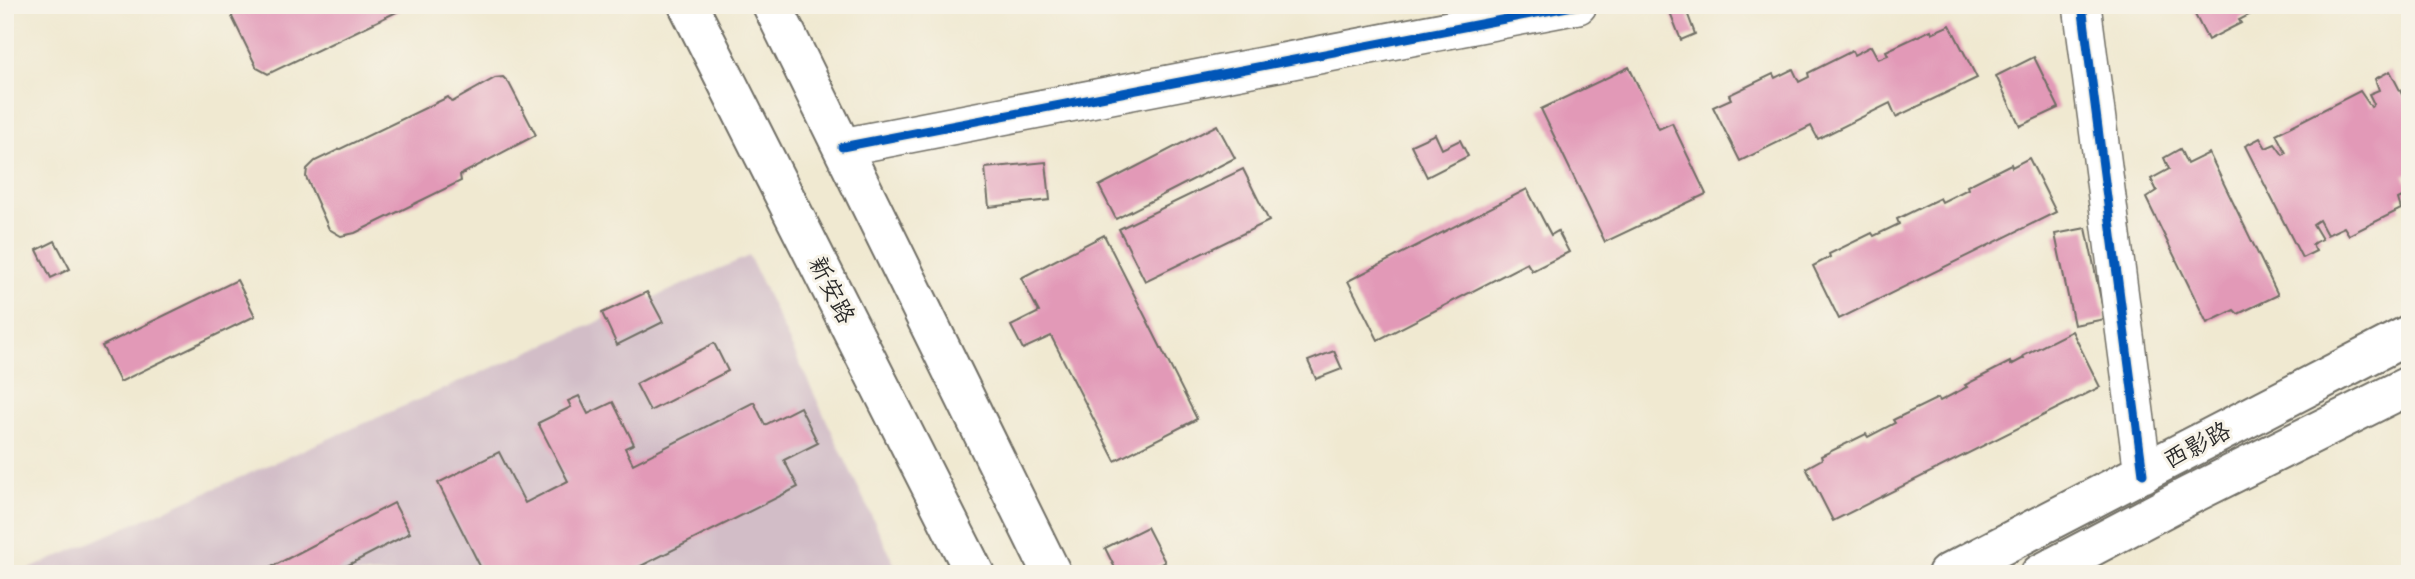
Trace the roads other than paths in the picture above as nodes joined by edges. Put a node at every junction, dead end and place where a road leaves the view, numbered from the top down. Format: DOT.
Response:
graph roads {
  1 [pos="688,5"];
  2 [pos="772,5"];
  3 [pos="1578,5"];
  4 [pos="2082,5"];
  5 [pos="842,146"];
  6 [pos="2410,334"];
  7 [pos="2410,385"];
  8 [pos="2143,474"];
  9 [pos="975,574"];
  10 [pos="1052,574"];
  11 [pos="1947,574"];
  12 [pos="2040,574"];
  1 -- 9 [label="main road, 新安路"];
  2 -- 5 [label="main road"];
  3 -- 5 [label="street"];
  4 -- 8 [label="street"];
  5 -- 10 [label="main road"];
  6 -- 8 [label="main road, 西影路"];
  7 -- 12 [label="main road, 西影路"];
  8 -- 11 [label="main road, 西影路"];
}
